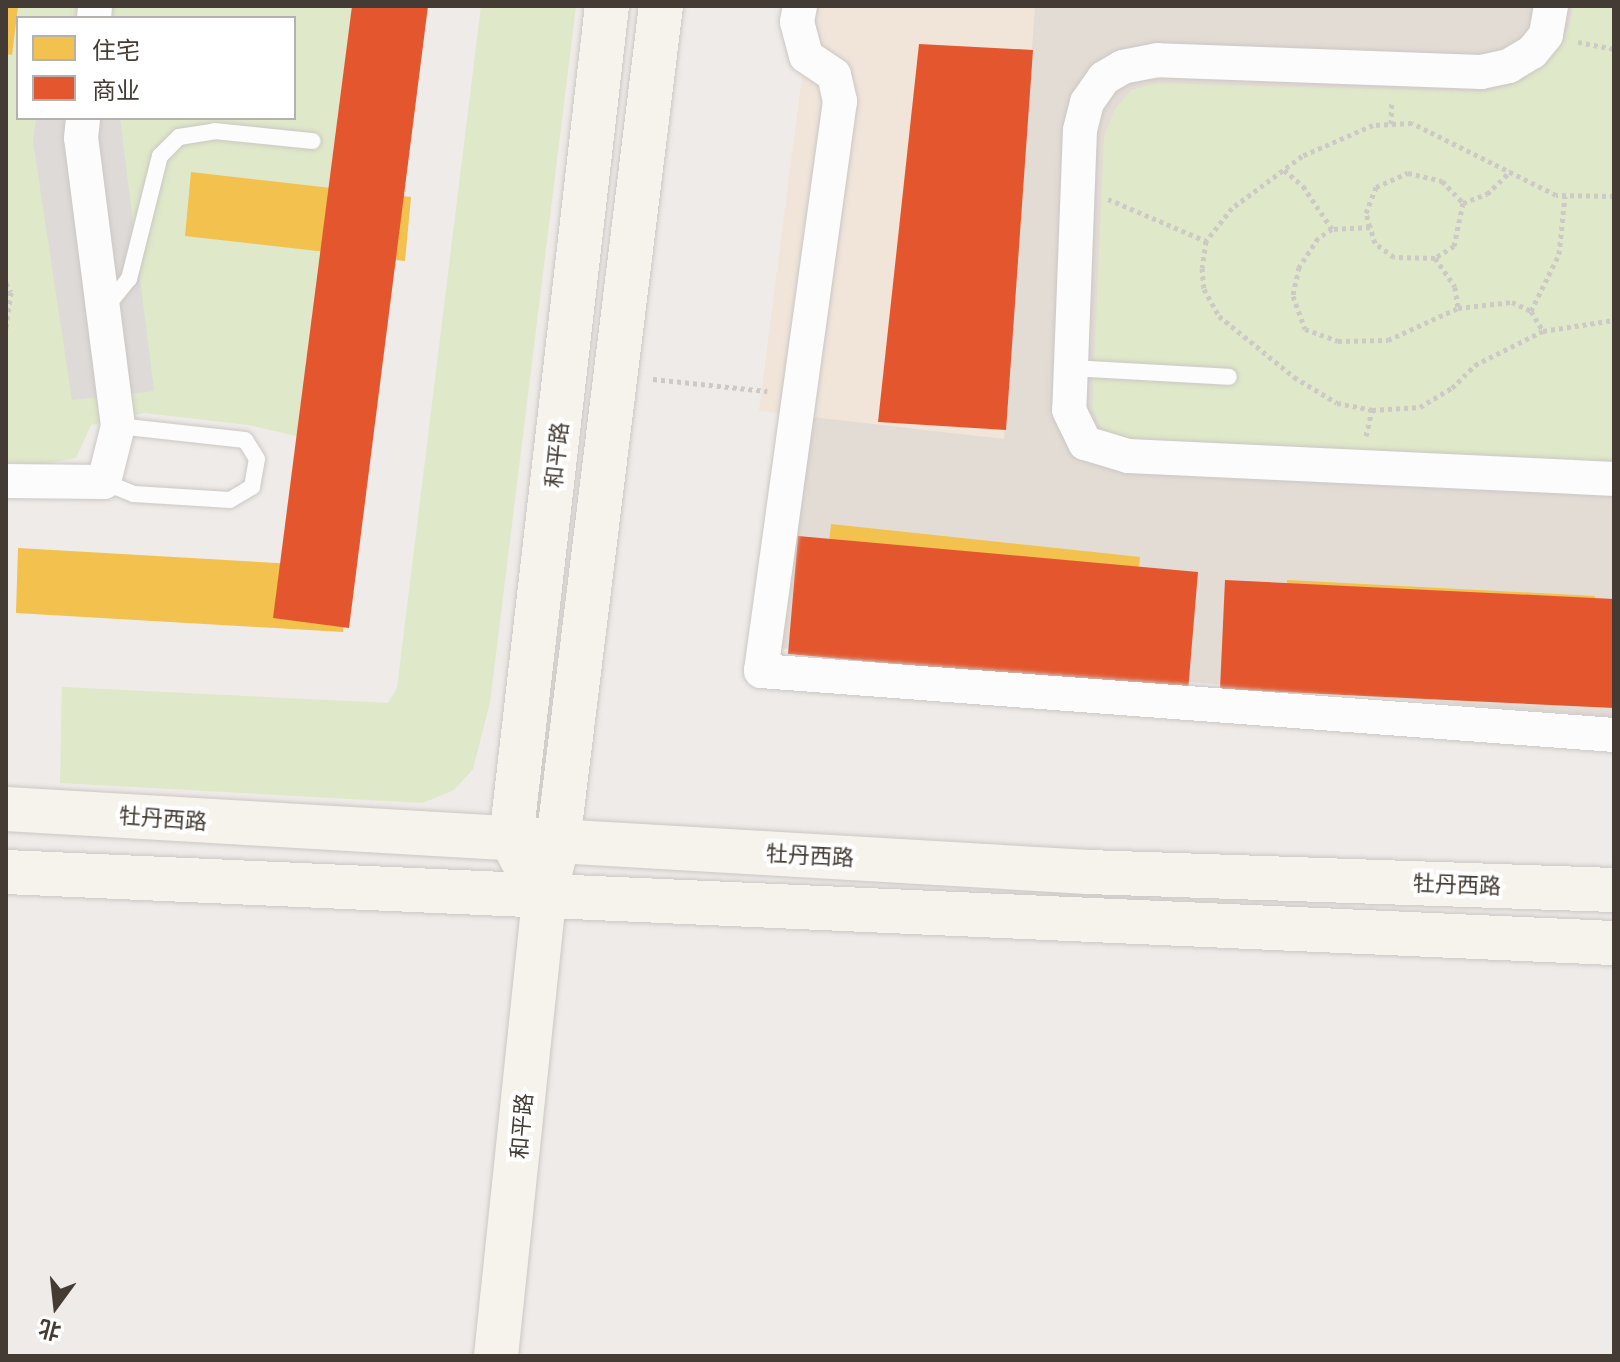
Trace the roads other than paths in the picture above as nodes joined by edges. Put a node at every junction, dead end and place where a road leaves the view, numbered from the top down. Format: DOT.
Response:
graph roads {
  1 [pos="607,6"];
  2 [pos="661,6"];
  3 [pos="800,6"];
  4 [pos="1551,6"];
  5 [pos="83,120"];
  6 [pos="312,141"];
  7 [pos="105,308"];
  8 [pos="1070,368"];
  9 [pos="1229,377"];
  10 [pos="118,426"];
  11 [pos="1614,479"];
  12 [pos="6,481"];
  13 [pos="104,482"];
  14 [pos="1614,735"];
  15 [pos="6,809"];
  16 [pos="511,839"];
  17 [pos="558,842"];
  18 [pos="6,872"];
  19 [pos="1614,890"];
  20 [pos="544,896"];
  21 [pos="1614,943"];
  22 [pos="496,1356"];
  1 -- 16 [label="street, 和平路"];
  2 -- 17 [label="street, 和平路"];
  3 -- 14 [label="street"];
  4 -- 8 [label="street"];
  5 -- 7 [label="street"];
  6 -- 7 [label="lane"];
  7 -- 10 [label="street"];
  8 -- 9 [label="lane"];
  8 -- 11 [label="street"];
  10 -- 13 [label="street"];
  10 -- 13 [label="lane"];
  12 -- 13 [label="street"];
  15 -- 16 [label="street, 牡丹西路"];
  16 -- 17 [label="street, 牡丹西路"];
  16 -- 20 [label="street"];
  17 -- 19 [label="street, 牡丹西路"];
  17 -- 20 [label="street, 和平路"];
  18 -- 20 [label="street"];
  20 -- 21 [label="street"];
  20 -- 22 [label="street, 和平路"];
}
